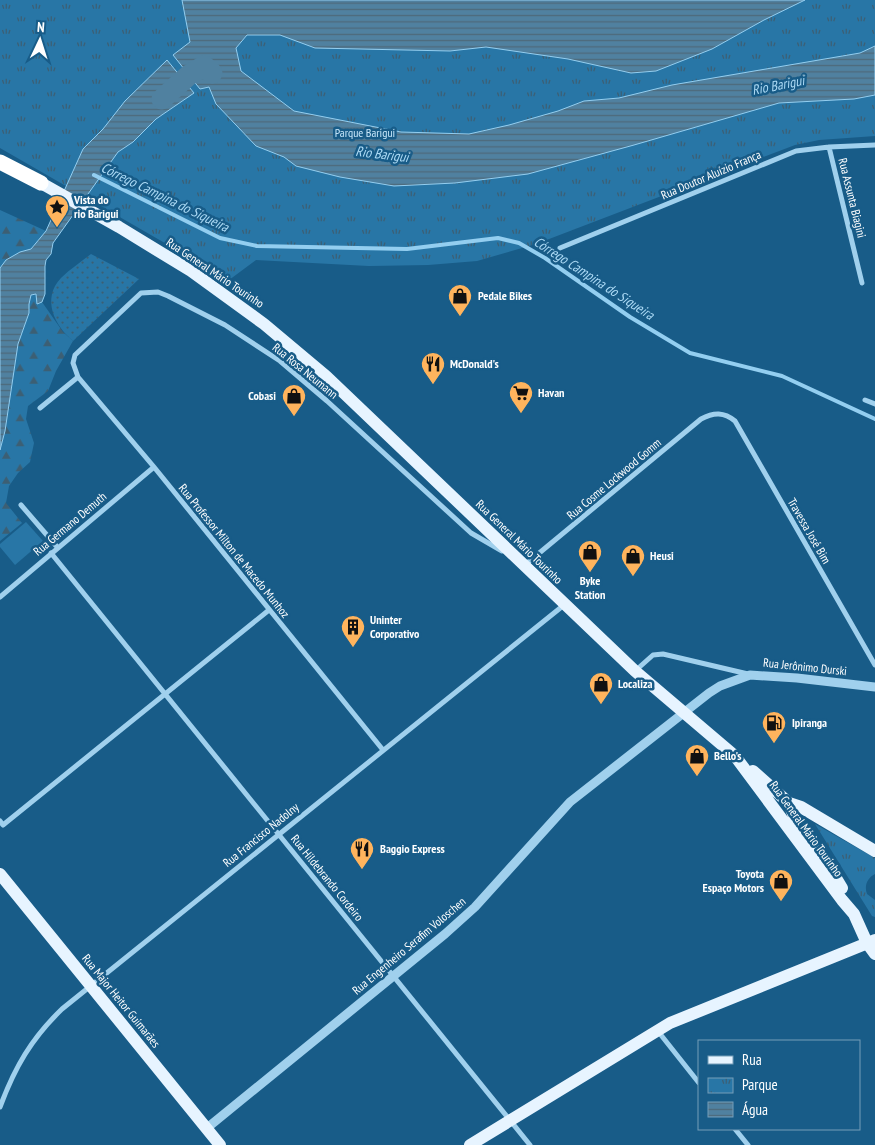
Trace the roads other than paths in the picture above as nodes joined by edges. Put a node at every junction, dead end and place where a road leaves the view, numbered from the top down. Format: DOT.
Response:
graph roads {
  1 [pos="875,144"];
  2 [pos="830,147"];
  3 [pos="0,162"];
  4 [pos="41,183"];
  5 [pos="560,248"];
  6 [pos="862,283"];
  7 [pos="73,363"];
  8 [pos="78,377"];
  9 [pos="865,400"];
  10 [pos="875,404"];
  11 [pos="40,408"];
  12 [pos="720,413"];
  13 [pos="154,467"];
  14 [pos="22,505"];
  15 [pos="58,548"];
  16 [pos="51,553"];
  17 [pos="514,557"];
  18 [pos="524,566"];
  19 [pos="0,597"];
  20 [pos="564,604"];
  21 [pos="269,610"];
  22 [pos="875,665"];
  23 [pos="635,671"];
  24 [pos="750,675"];
  25 [pos="875,687"];
  26 [pos="165,694"];
  27 [pos="684,713"];
  28 [pos="383,750"];
  29 [pos="735,756"];
  30 [pos="790,803"];
  31 [pos="0,821"];
  32 [pos="278,834"];
  33 [pos="875,851"];
  34 [pos="0,874"];
  35 [pos="854,914"];
  36 [pos="871,941"];
  37 [pos="875,954"];
  38 [pos="394,976"];
  39 [pos="90,985"];
  40 [pos="657,1030"];
  41 [pos="698,1082"];
  42 [pos="0,1107"];
  43 [pos="510,1120"];
  44 [pos="206,1128"];
  45 [pos="736,1130"];
  46 [pos="220,1145"];
  47 [pos="470,1145"];
  48 [pos="530,1145"];
  49 [pos="748,1145"];
  1 -- 2 [label="street, Rua Doutor Aluízio França"];
  2 -- 5 [label="street, Rua Doutor Aluízio França"];
  2 -- 6 [label="street, Rua Assunta Biagini"];
  3 -- 4 [label="highway"];
  4 -- 17 [label="main road, Rua General Mário Tourinho"];
  7 -- 8 [label="street, Rua Professor Milton de Macedo Munhoz"];
  7 -- 17 [label="street, Rua Rosa Neumann"];
  8 -- 11 [label="street"];
  8 -- 13 [label="street, Rua Professor Milton de Macedo Munhoz"];
  9 -- 10 [label="street"];
  12 -- 18 [label="street, Rua Cosme Lockwood Gomm"];
  12 -- 22 [label="street, Travessa José Bim"];
  13 -- 15 [label="street, Rua Germano Demuth"];
  13 -- 21 [label="street, Rua Professor Milton de Macedo Munhoz"];
  14 -- 15 [label="street"];
  15 -- 16 [label="street, Rua Germano Demuth"];
  16 -- 19 [label="street, Rua Germano Demuth"];
  16 -- 26 [label="street, Rua Hildebrando Cordeiro"];
  17 -- 18 [label="main road, Rua General Mário Tourinho"];
  18 -- 20 [label="main road, Rua General Mário Tourinho"];
  20 -- 23 [label="main road, Rua General Mário Tourinho"];
  20 -- 28 [label="street, Rua Francisco Nadolny"];
  21 -- 26 [label="street"];
  21 -- 28 [label="street, Rua Professor Milton de Macedo Munhoz"];
  23 -- 24 [label="street"];
  23 -- 27 [label="main road, Rua General Mário Tourinho"];
  24 -- 25 [label="street, Rua Jerônimo Durski"];
  24 -- 27 [label="street, Rua Jerônimo Durski"];
  26 -- 31 [label="street"];
  26 -- 32 [label="street, Rua Hildebrando Cordeiro"];
  27 -- 29 [label="main road, Rua General Mário Tourinho"];
  27 -- 38 [label="street, Rua Engenheiro Serafim Voloschen"];
  28 -- 32 [label="street, Rua Francisco Nadolny"];
  29 -- 30 [label="main road"];
  29 -- 35 [label="main road, Rua General Mário Tourinho"];
  30 -- 33 [label="main road"];
  30 -- 35 [label="main road"];
  32 -- 38 [label="street, Rua Hildebrando Cordeiro"];
  32 -- 39 [label="street, Rua Francisco Nadolny"];
  34 -- 39 [label="main road, Rua Major Heitor Guimarães"];
  35 -- 36 [label="main road, Rua General Mário Tourinho"];
  36 -- 37 [label="main road, Rua General Mário Tourinho"];
  36 -- 40 [label="main road"];
  38 -- 43 [label="street, Rua Hildebrando Cordeiro"];
  38 -- 44 [label="street, Rua Engenheiro Serafim Voloschen"];
  39 -- 42 [label="street, Rua Francisco Nadolny"];
  39 -- 44 [label="main road, Rua Major Heitor Guimarães"];
  40 -- 41 [label="street"];
  40 -- 43 [label="main road"];
  43 -- 47 [label="main road"];
  43 -- 48 [label="street, Rua Hildebrando Cordeiro"];
  44 -- 46 [label="main road, Rua Major Heitor Guimarães"];
  45 -- 49 [label="street"];
}
